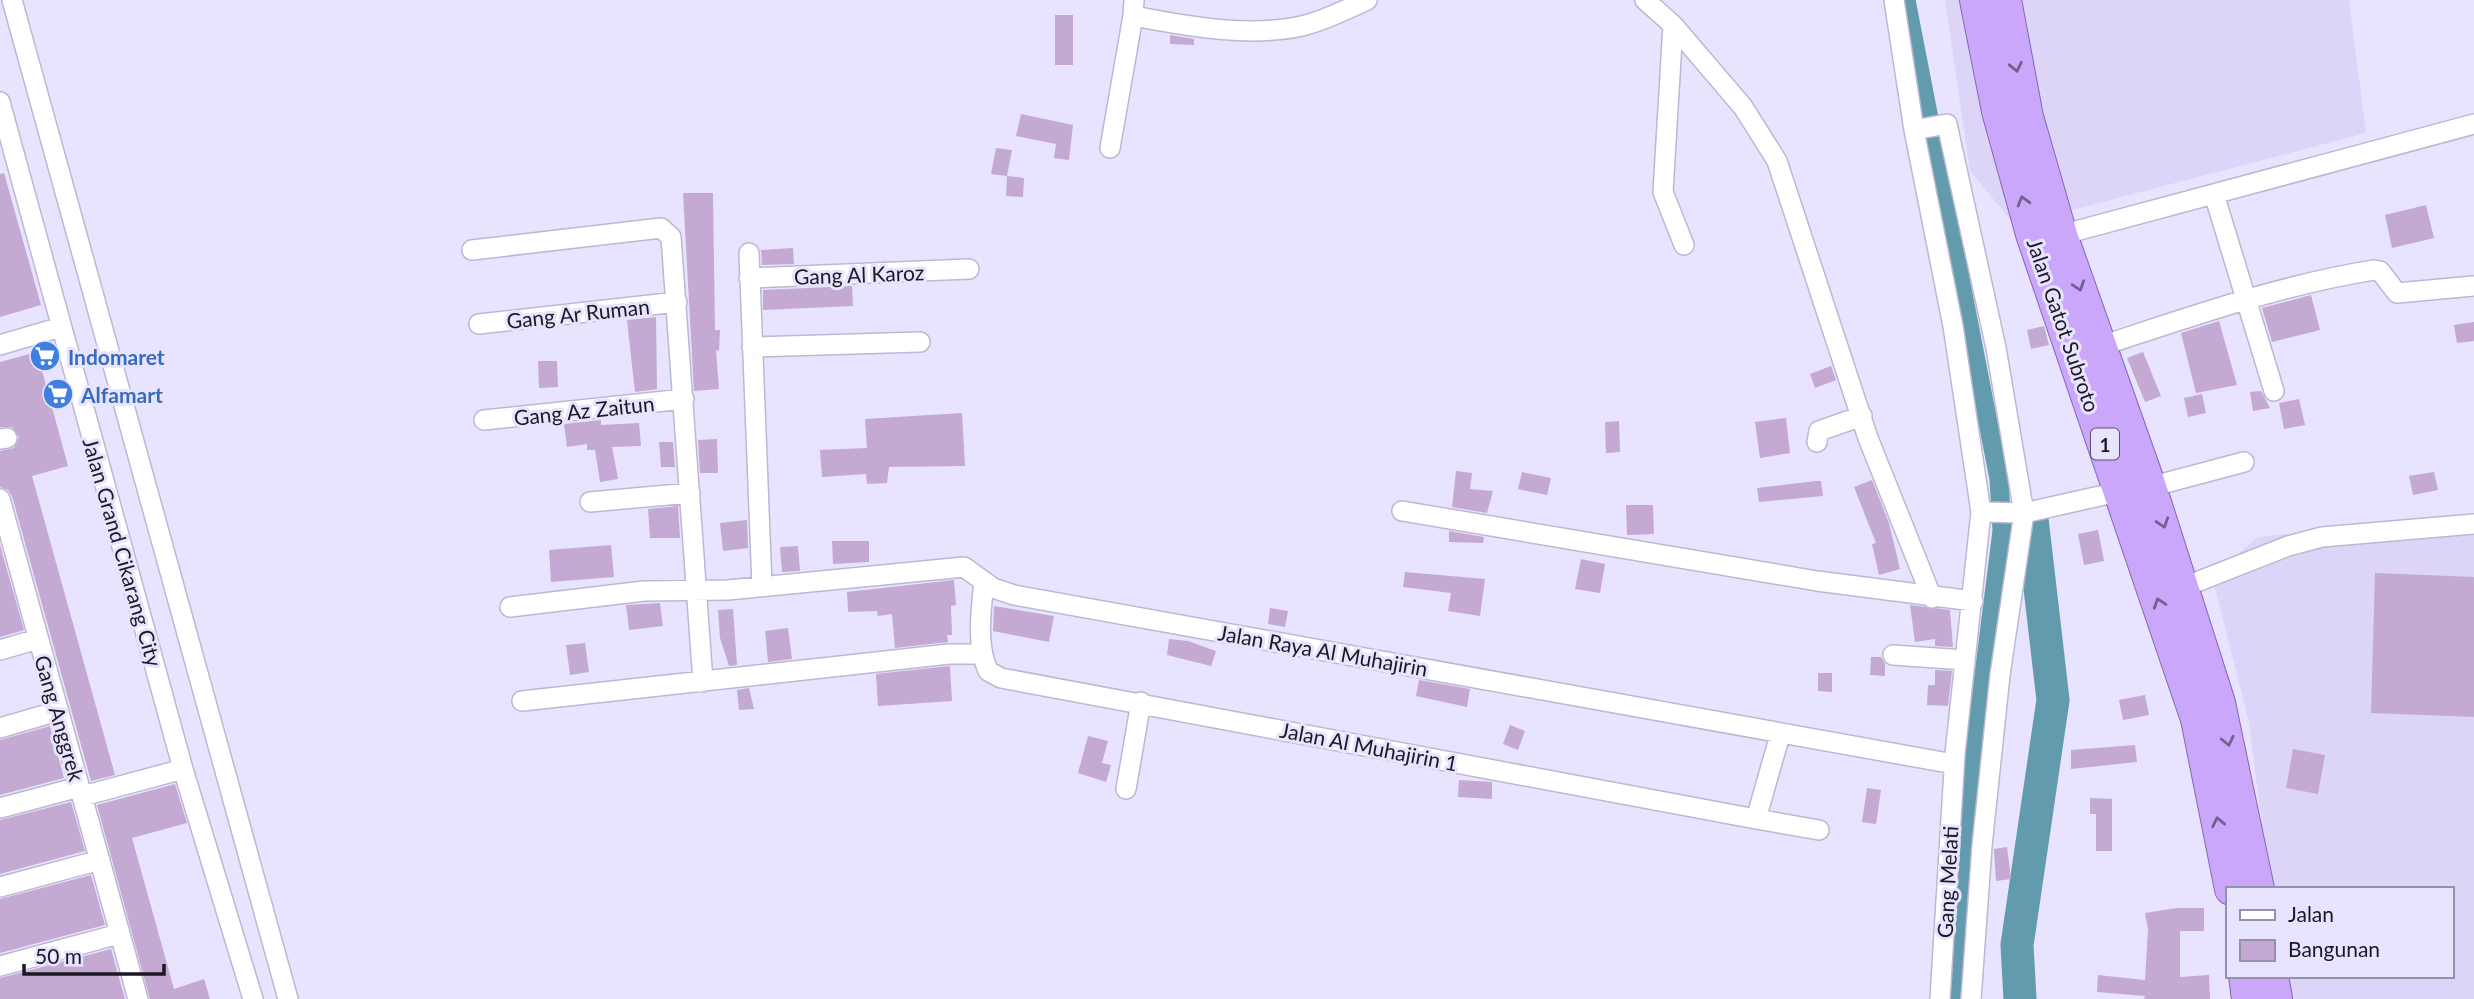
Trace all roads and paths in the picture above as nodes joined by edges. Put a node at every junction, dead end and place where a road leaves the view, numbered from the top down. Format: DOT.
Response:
graph roads {
  1 [pos="12,0"];
  2 [pos="1367,0"];
  3 [pos="1645,0"];
  4 [pos="1894,0"];
  5 [pos="1976,0"];
  6 [pos="2005,0"];
  7 [pos="1133,8"];
  8 [pos="1673,25"];
  9 [pos="0,102"];
  10 [pos="2474,124"];
  11 [pos="1918,129"];
  12 [pos="1110,148"];
  13 [pos="2214,194"];
  14 [pos="2061,235"];
  15 [pos="1684,245"];
  16 [pos="472,250"];
  17 [pos="749,253"];
  18 [pos="969,269"];
  19 [pos="749,278"];
  20 [pos="2474,286"];
  21 [pos="2247,300"];
  22 [pos="677,302"];
  23 [pos="479,324"];
  24 [pos="61,327"];
  25 [pos="920,342"];
  26 [pos="0,345"];
  27 [pos="2101,346"];
  28 [pos="752,347"];
  29 [pos="2274,391"];
  30 [pos="684,400"];
  31 [pos="1861,416"];
  32 [pos="484,420"];
  33 [pos="1817,442"];
  34 [pos="2244,462"];
  35 [pos="2136,489"];
  36 [pos="690,493"];
  37 [pos="0,499"];
  38 [pos="590,502"];
  39 [pos="1402,511"];
  40 [pos="1988,513"];
  41 [pos="2020,513"];
  42 [pos="2474,524"];
  43 [pos="984,582"];
  44 [pos="762,586"];
  45 [pos="2183,587"];
  46 [pos="697,590"];
  47 [pos="1932,598"];
  48 [pos="1973,601"];
  49 [pos="510,607"];
  50 [pos="38,639"];
  51 [pos="0,650"];
  52 [pos="983,653"];
  53 [pos="1893,655"];
  54 [pos="1965,660"];
  55 [pos="703,682"];
  56 [pos="522,701"];
  57 [pos="1141,702"];
  58 [pos="58,711"];
  59 [pos="0,729"];
  60 [pos="1780,735"];
  61 [pos="1954,764"];
  62 [pos="183,769"];
  63 [pos="1126,789"];
  64 [pos="81,791"];
  65 [pos="0,808"];
  66 [pos="1756,819"];
  67 [pos="1819,830"];
  68 [pos="1953,843"];
  69 [pos="1981,846"];
  70 [pos="100,860"];
  71 [pos="0,887"];
  72 [pos="2231,887"];
  73 [pos="2258,887"];
  74 [pos="119,934"];
  75 [pos="0,966"];
  76 [pos="2245,978"];
  77 [pos="2272,978"];
  78 [pos="138,999"];
  79 [pos="253,999"];
  80 [pos="288,999"];
  81 [pos="1940,999"];
  82 [pos="1971,999"];
  83 [pos="2248,999"];
  84 [pos="2276,999"];
  1 -- 80 [label="street"];
  2 -- 7 [label="street"];
  3 -- 8 [label="street"];
  4 -- 11 [label="street, Gang Melati"];
  35 -- 5 [label="highway, Jalan Gatot Subroto / 1, one-way"];
  6 -- 14 [label="highway, Jalan Gatot Subroto / 1, one-way"];
  7 -- 12 [label="street"];
  8 -- 15 [label="street"];
  8 -- 31 [label="street"];
  9 -- 24 [label="street, Jalan Grand Cikarang City"];
  10 -- 13 [label="street"];
  11 -- 40 [label="street, Gang Melati"];
  11 -- 41 [label="street"];
  13 -- 14 [label="street"];
  13 -- 21 [label="street"];
  14 -- 27 [label="highway, Jalan Gatot Subroto / 1, one-way"];
  16 -- 22 [label="street"];
  17 -- 19 [label="street"];
  18 -- 19 [label="street, Gang Al Karoz"];
  19 -- 28 [label="street"];
  20 -- 21 [label="street"];
  21 -- 27 [label="street"];
  21 -- 29 [label="street"];
  22 -- 23 [label="street, Gang Ar Ruman"];
  22 -- 30 [label="street"];
  24 -- 26 [label="street"];
  24 -- 62 [label="street, Jalan Grand Cikarang City"];
  25 -- 28 [label="street"];
  27 -- 35 [label="highway, Jalan Gatot Subroto / 1"];
  28 -- 44 [label="street"];
  30 -- 32 [label="street, Gang Az Zaitun"];
  30 -- 36 [label="street"];
  31 -- 33 [label="street"];
  31 -- 47 [label="street"];
  34 -- 35 [label="street"];
  35 -- 41 [label="street"];
  35 -- 45 [label="highway, Jalan Gatot Subroto / 1, one-way"];
  72 -- 35 [label="highway, Jalan Gatot Subroto / 1, one-way"];
  36 -- 38 [label="street"];
  36 -- 46 [label="street"];
  37 -- 50 [label="street, Gang Anggrek"];
  39 -- 47 [label="street"];
  40 -- 41 [label="street"];
  40 -- 48 [label="street, Gang Melati"];
  41 -- 69 [label="street"];
  42 -- 45 [label="street"];
  43 -- 44 [label="street, Jalan Raya Al Muhajirin"];
  43 -- 52 [label="street"];
  43 -- 60 [label="street, Jalan Raya Al Muhajirin"];
  44 -- 46 [label="street, Jalan Raya Al Muhajirin"];
  45 -- 73 [label="highway, Jalan Gatot Subroto / 1, one-way"];
  46 -- 49 [label="street, Jalan Raya Al Muhajirin"];
  46 -- 55 [label="street"];
  47 -- 48 [label="street"];
  48 -- 54 [label="street, Gang Melati"];
  50 -- 51 [label="street"];
  50 -- 58 [label="street, Gang Anggrek"];
  52 -- 55 [label="street"];
  52 -- 57 [label="street, Jalan Al Muhajirin 1"];
  53 -- 54 [label="street"];
  54 -- 61 [label="street, Gang Melati"];
  55 -- 56 [label="street"];
  57 -- 63 [label="street"];
  57 -- 66 [label="street, Jalan Al Muhajirin 1"];
  58 -- 59 [label="street"];
  58 -- 64 [label="street, Gang Anggrek"];
  60 -- 61 [label="street, Jalan Raya Al Muhajirin"];
  60 -- 66 [label="street"];
  61 -- 68 [label="street, Gang Melati"];
  62 -- 64 [label="street"];
  62 -- 79 [label="street, Jalan Grand Cikarang City"];
  64 -- 65 [label="street"];
  64 -- 70 [label="street, Gang Anggrek"];
  66 -- 67 [label="street, Jalan Al Muhajirin 1"];
  68 -- 69 [label="street"];
  68 -- 81 [label="street, Gang Melati"];
  69 -- 82 [label="street"];
  70 -- 71 [label="street"];
  70 -- 74 [label="street, Gang Anggrek"];
  74 -- 75 [label="street"];
  74 -- 78 [label="street, Gang Anggrek"];
  76 -- 83 [label="highway"];
  77 -- 84 [label="highway"];
}
